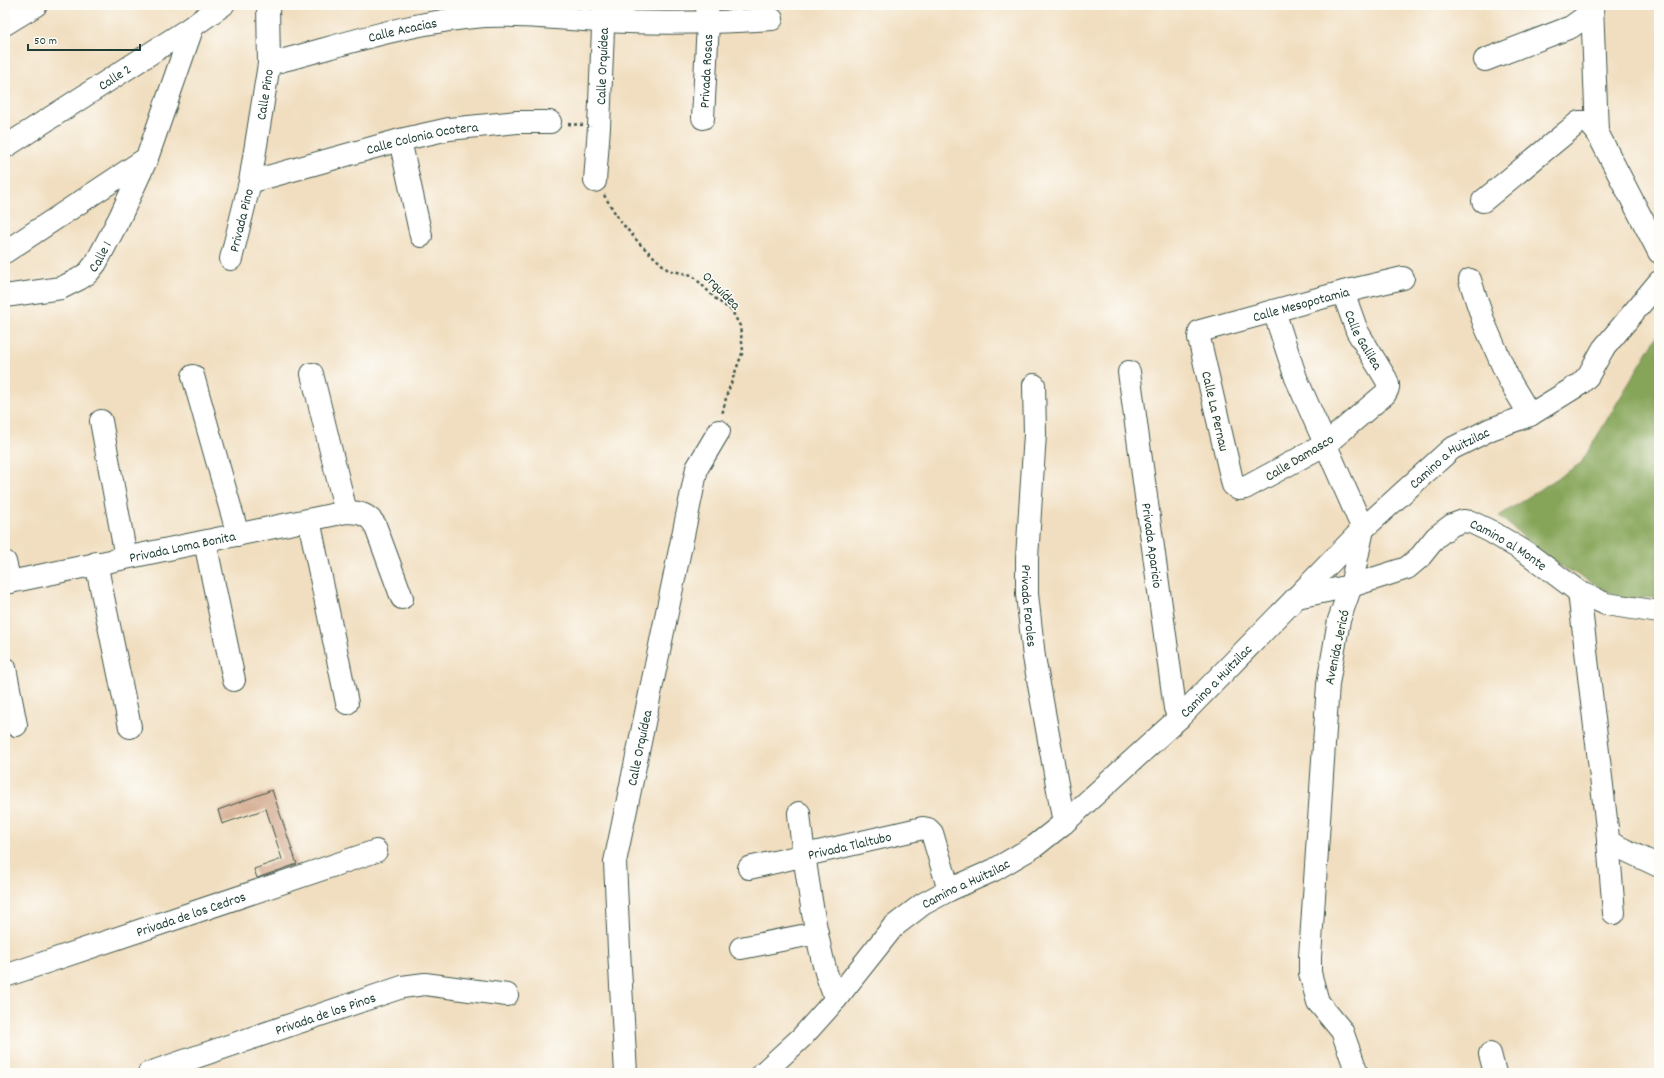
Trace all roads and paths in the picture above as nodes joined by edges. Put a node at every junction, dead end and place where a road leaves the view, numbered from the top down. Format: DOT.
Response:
graph roads {
  1 [pos="36,5"];
  2 [pos="223,5"];
  3 [pos="268,5"];
  4 [pos="1592,9"];
  5 [pos="603,13"];
  6 [pos="708,14"];
  7 [pos="772,19"];
  8 [pos="5,24"];
  9 [pos="193,26"];
  10 [pos="1485,60"];
  11 [pos="269,64"];
  12 [pos="703,118"];
  13 [pos="550,122"];
  14 [pos="599,127"];
  15 [pos="1597,132"];
  16 [pos="400,140"];
  17 [pos="5,147"];
  18 [pos="147,158"];
  19 [pos="595,181"];
  20 [pos="250,182"];
  21 [pos="1483,201"];
  22 [pos="421,236"];
  23 [pos="5,252"];
  24 [pos="1659,252"];
  25 [pos="231,259"];
  26 [pos="1403,278"];
  27 [pos="1470,280"];
  28 [pos="1659,282"];
  29 [pos="1343,292"];
  30 [pos="5,296"];
  31 [pos="1274,311"];
  32 [pos="1200,331"];
  33 [pos="1129,372"];
  34 [pos="312,374"];
  35 [pos="193,376"];
  36 [pos="1388,384"];
  37 [pos="1034,385"];
  38 [pos="1530,415"];
  39 [pos="101,421"];
  40 [pos="719,431"];
  41 [pos="1326,444"];
  42 [pos="1238,489"];
  43 [pos="353,512"];
  44 [pos="309,520"];
  45 [pos="1363,529"];
  46 [pos="238,535"];
  47 [pos="205,542"];
  48 [pos="126,557"];
  49 [pos="96,563"];
  50 [pos="7,576"];
  51 [pos="1351,586"];
  52 [pos="1579,592"];
  53 [pos="1297,597"];
  54 [pos="402,598"];
  55 [pos="1659,612"];
  56 [pos="5,668"];
  57 [pos="234,680"];
  58 [pos="348,703"];
  59 [pos="1179,718"];
  60 [pos="16,725"];
  61 [pos="130,727"];
  62 [pos="799,813"];
  63 [pos="1064,823"];
  64 [pos="1608,842"];
  65 [pos="376,851"];
  66 [pos="803,856"];
  67 [pos="1659,866"];
  68 [pos="749,868"];
  69 [pos="949,890"];
  70 [pos="1614,913"];
  71 [pos="817,933"];
  72 [pos="741,948"];
  73 [pos="5,976"];
  74 [pos="507,995"];
  75 [pos="836,999"];
  76 [pos="149,1073"];
  77 [pos="626,1073"];
  78 [pos="763,1073"];
  79 [pos="1357,1073"];
  1 -- 8 [label="street"];
  2 -- 9 [label="street, Calle 2"];
  3 -- 11 [label="street, Calle Pino"];
  4 -- 10 [label="street"];
  4 -- 15 [label="street"];
  5 -- 6 [label="street, Calle Acacias"];
  5 -- 11 [label="street, Calle Acacias"];
  5 -- 14 [label="street, Calle Orquídea"];
  6 -- 7 [label="street, Calle Acacias"];
  6 -- 12 [label="street, Privada Rosas"];
  9 -- 17 [label="street, Calle 2"];
  9 -- 18 [label="street, Calle 1"];
  11 -- 20 [label="street, Calle Pino"];
  13 -- 14 [label="path"];
  13 -- 16 [label="street, Calle Colonia Ocotera"];
  14 -- 19 [label="street, Calle Orquídea"];
  15 -- 21 [label="street"];
  15 -- 24 [label="street"];
  16 -- 20 [label="street, Calle Colonia Ocotera"];
  16 -- 22 [label="street"];
  18 -- 23 [label="street"];
  18 -- 30 [label="street, Calle 1"];
  19 -- 40 [label="path, Orquídea"];
  20 -- 25 [label="street, Privada Pino"];
  26 -- 29 [label="street, Calle Mesopotamia"];
  27 -- 38 [label="street"];
  28 -- 38 [label="street, Camino a Huitzilac"];
  29 -- 31 [label="street, Calle Mesopotamia"];
  29 -- 36 [label="street, Calle Galilea"];
  31 -- 32 [label="street, Calle Mesopotamia"];
  31 -- 41 [label="street"];
  32 -- 42 [label="street, Calle La Pernau"];
  33 -- 59 [label="street, Privada Aparicio"];
  34 -- 43 [label="street"];
  35 -- 46 [label="street"];
  36 -- 41 [label="street, Calle Damasco"];
  37 -- 63 [label="street, Privada Faroles"];
  38 -- 45 [label="street, Camino a Huitzilac"];
  39 -- 48 [label="street"];
  40 -- 77 [label="street, Calle Orquídea"];
  41 -- 42 [label="street, Calle Damasco"];
  41 -- 45 [label="street"];
  43 -- 44 [label="street, Privada Loma Bonita"];
  43 -- 54 [label="street"];
  44 -- 46 [label="street, Privada Loma Bonita"];
  44 -- 58 [label="street"];
  45 -- 51 [label="street, Avenida Jericó"];
  45 -- 53 [label="street, Camino a Huitzilac"];
  46 -- 47 [label="street, Privada Loma Bonita"];
  47 -- 48 [label="street, Privada Loma Bonita"];
  47 -- 57 [label="street"];
  48 -- 49 [label="street, Privada Loma Bonita"];
  49 -- 50 [label="street, Privada Loma Bonita"];
  49 -- 61 [label="street"];
  51 -- 52 [label="street, Camino al Monte"];
  51 -- 53 [label="street, Camino al Monte"];
  51 -- 79 [label="street, Avenida Jericó"];
  52 -- 55 [label="street, Camino al Monte"];
  52 -- 64 [label="street"];
  53 -- 59 [label="street, Camino a Huitzilac"];
  56 -- 60 [label="street"];
  59 -- 63 [label="street, Camino a Huitzilac"];
  62 -- 66 [label="street"];
  63 -- 69 [label="street, Camino a Huitzilac"];
  64 -- 67 [label="street"];
  64 -- 70 [label="street"];
  65 -- 73 [label="street, Privada de los Cedros"];
  66 -- 68 [label="street"];
  66 -- 69 [label="street, Privada Tlaltubo"];
  66 -- 71 [label="street, Privada Tlaltubo"];
  69 -- 75 [label="street, Camino a Huitzilac"];
  71 -- 72 [label="street"];
  71 -- 75 [label="street, Privada Tlaltubo"];
  74 -- 76 [label="street, Privada de los Pinos"];
  75 -- 78 [label="street, Camino a Huitzilac"];
}
